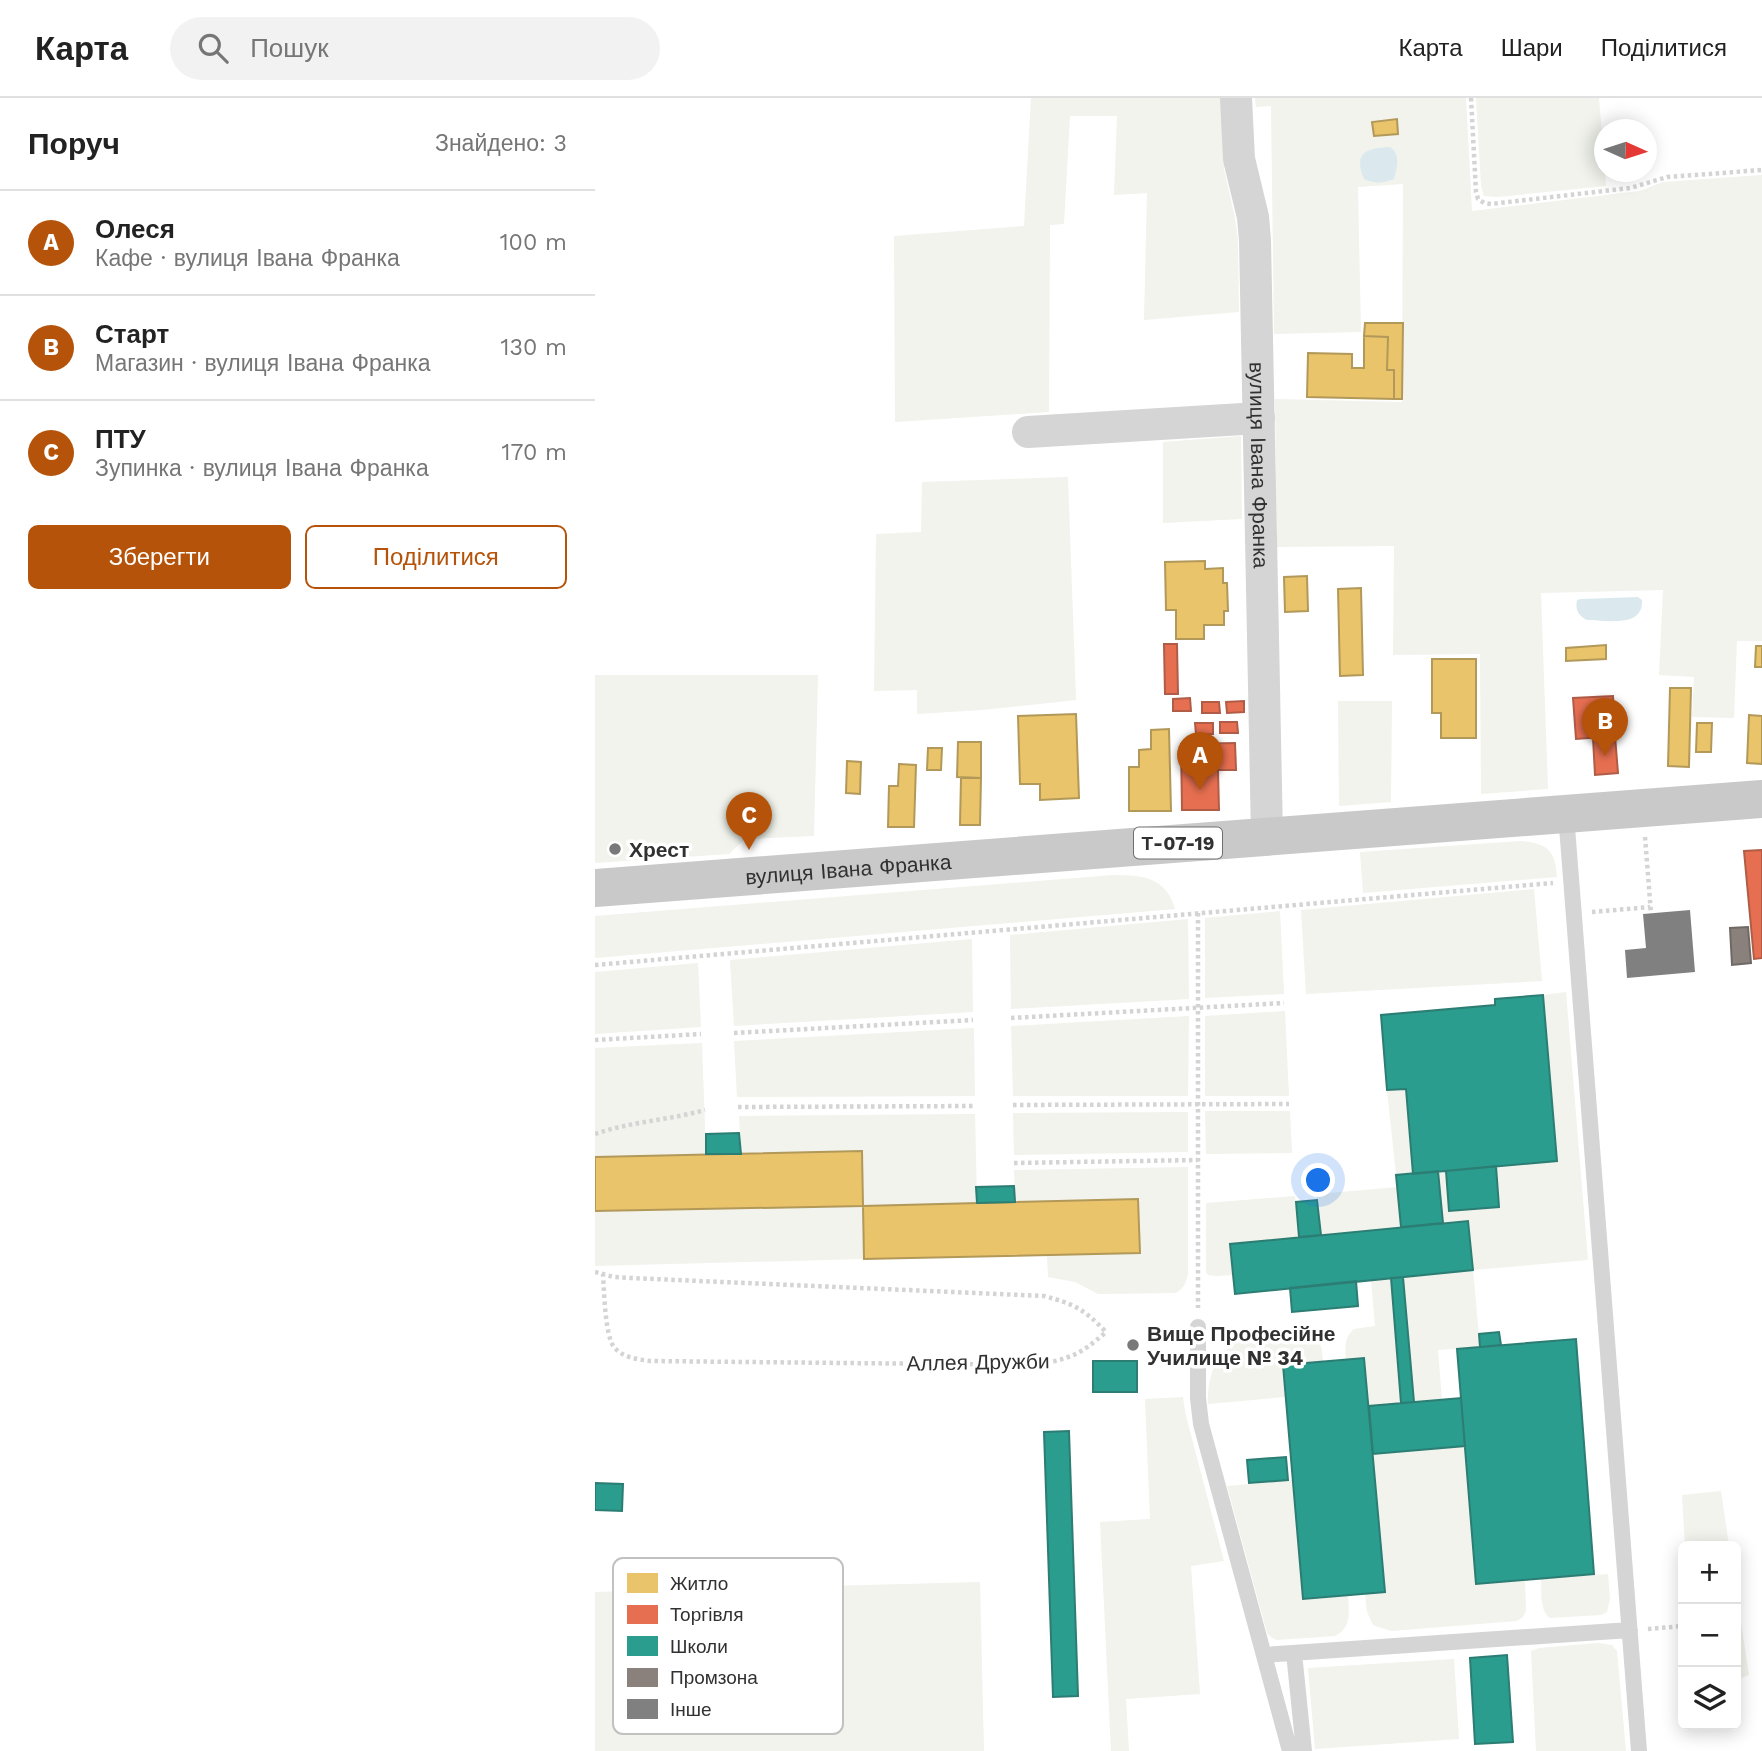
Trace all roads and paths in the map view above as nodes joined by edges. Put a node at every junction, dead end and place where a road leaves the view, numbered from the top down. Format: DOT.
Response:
graph roads {
  1 [pos="1236,98"];
  2 [pos="1471,98"];
  3 [pos="1762,170"];
  4 [pos="1259,418"];
  5 [pos="1028,432"];
  6 [pos="1762,799"];
  7 [pos="1642,808"];
  8 [pos="1566,814"];
  9 [pos="1267,836"];
  10 [pos="1571,881"];
  11 [pos="595,888"];
  12 [pos="1198,913"];
  13 [pos="1574,913"];
  14 [pos="595,965"];
  15 [pos="1284,1003"];
  16 [pos="1198,1008"];
  17 [pos="1011,1018"];
  18 [pos="973,1020"];
  19 [pos="734,1033"];
  20 [pos="701,1034"];
  21 [pos="595,1040"];
  22 [pos="1290,1104"];
  23 [pos="1013,1105"];
  24 [pos="1198,1105"];
  25 [pos="975,1106"];
  26 [pos="738,1107"];
  27 [pos="705,1110"];
  28 [pos="595,1134"];
  29 [pos="1198,1160"];
  30 [pos="1014,1163"];
  31 [pos="595,1272"];
  32 [pos="603,1274"];
  33 [pos="1198,1327"];
  34 [pos="1678,1626"];
  35 [pos="1630,1630"];
  36 [pos="1294,1653"];
  37 [pos="1264,1655"];
  38 [pos="1290,1751"];
  39 [pos="1304,1751"];
  40 [pos="1639,1751"];
  1 -- 4 [label="street, вулиця Івана Франка"];
  2 -- 3 [label="path"];
  4 -- 5 [label="street"];
  4 -- 9 [label="street, вулиця Івана Франка"];
  6 -- 7 [label="main road, вулиця Івана Франка / Т-07-19"];
  7 -- 8 [label="main road, вулиця Івана Франка / Т-07-19"];
  7 -- 13 [label="path"];
  8 -- 9 [label="main road, вулиця Івана Франка / Т-07-19"];
  8 -- 10 [label="lane"];
  9 -- 11 [label="main road, вулиця Івана Франка / Т-07-19"];
  10 -- 12 [label="path"];
  10 -- 13 [label="lane"];
  12 -- 14 [label="path"];
  12 -- 16 [label="path"];
  13 -- 35 [label="lane"];
  15 -- 16 [label="path"];
  16 -- 17 [label="path"];
  16 -- 24 [label="path"];
  18 -- 19 [label="path"];
  20 -- 21 [label="path"];
  22 -- 24 [label="path"];
  23 -- 24 [label="path"];
  24 -- 29 [label="path"];
  25 -- 26 [label="path"];
  27 -- 28 [label="path"];
  29 -- 30 [label="path"];
  29 -- 33 [label="path"];
  31 -- 32 [label="path, Аллея Дружби"];
  32 -- 32 [label="path, Аллея Дружби"];
  33 -- 37 [label="lane"];
  34 -- 35 [label="path"];
  35 -- 36 [label="lane"];
  35 -- 40 [label="lane"];
  36 -- 37 [label="lane"];
  36 -- 39 [label="lane"];
  37 -- 38 [label="lane"];
}
